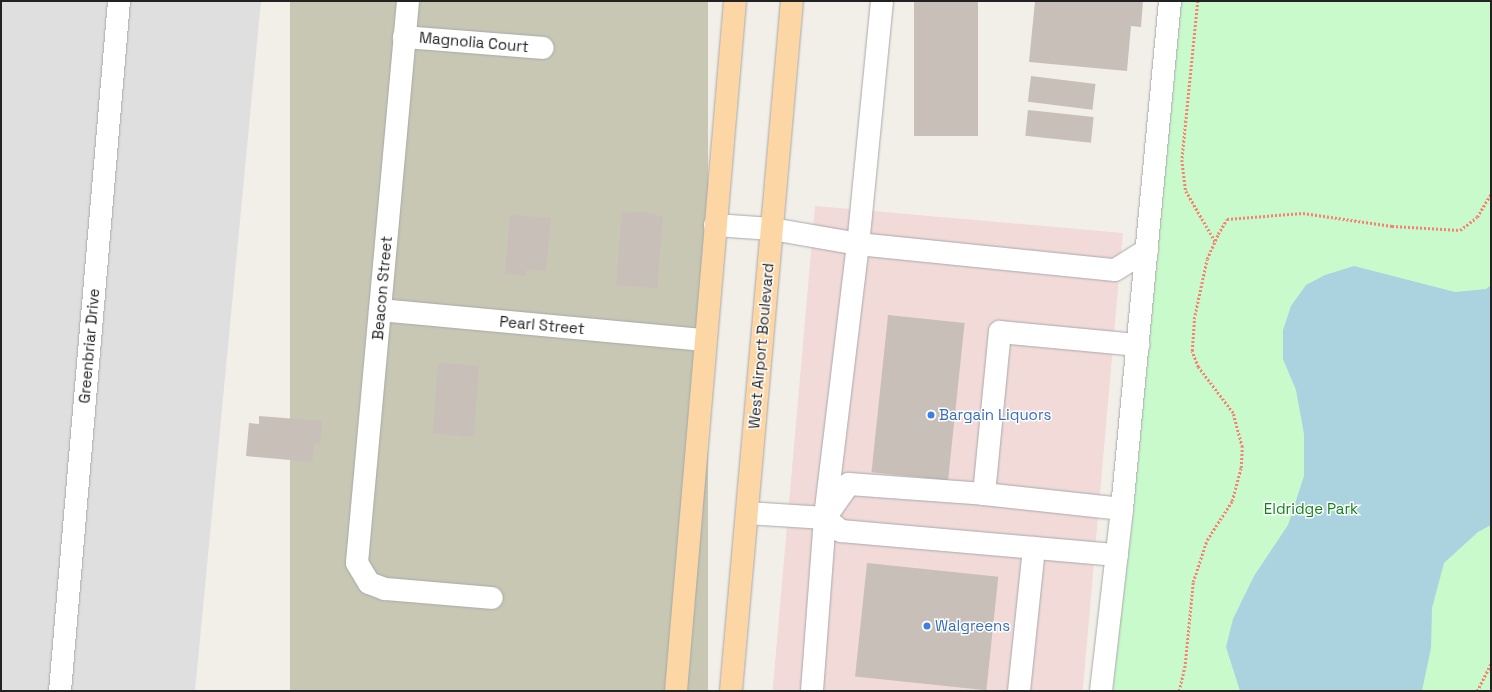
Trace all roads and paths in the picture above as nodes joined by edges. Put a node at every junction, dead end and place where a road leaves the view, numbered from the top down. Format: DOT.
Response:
graph roads {
  1 [pos="119,1"];
  2 [pos="408,1"];
  3 [pos="735,1"];
  4 [pos="792,1"];
  5 [pos="882,1"];
  6 [pos="1170,1"];
  7 [pos="1198,1"];
  8 [pos="404,37"];
  9 [pos="543,48"];
  10 [pos="1491,194"];
  11 [pos="714,225"];
  12 [pos="772,229"];
  13 [pos="1214,241"];
  14 [pos="858,244"];
  15 [pos="1147,250"];
  16 [pos="380,310"];
  17 [pos="705,340"];
  18 [pos="1138,345"];
  19 [pos="984,494"];
  20 [pos="1122,509"];
  21 [pos="747,513"];
  22 [pos="825,518"];
  23 [pos="1034,548"];
  24 [pos="1117,555"];
  25 [pos="492,598"];
  26 [pos="1491,663"];
  27 [pos="60,691"];
  28 [pos="676,691"];
  29 [pos="731,691"];
  30 [pos="812,691"];
  31 [pos="1019,691"];
  32 [pos="1101,691"];
  33 [pos="1178,691"];
  34 [pos="1477,691"];
  1 -- 27 [label="street, Greenbriar Drive"];
  2 -- 8 [label="street, Beacon Street"];
  3 -- 11 [label="main road"];
  4 -- 12 [label="main road, West Airport Boulevard"];
  5 -- 14 [label="street"];
  6 -- 15 [label="street"];
  7 -- 13 [label="path"];
  8 -- 9 [label="street, Magnolia Court"];
  8 -- 16 [label="street, Beacon Street"];
  10 -- 13 [label="path"];
  11 -- 12 [label="street"];
  11 -- 17 [label="main road"];
  12 -- 14 [label="street"];
  12 -- 21 [label="main road, West Airport Boulevard"];
  13 -- 33 [label="path"];
  14 -- 15 [label="street"];
  14 -- 22 [label="street"];
  15 -- 18 [label="street"];
  16 -- 17 [label="street, Pearl Street"];
  16 -- 25 [label="street, Beacon Street"];
  17 -- 28 [label="main road"];
  18 -- 19 [label="street"];
  18 -- 20 [label="street"];
  19 -- 20 [label="street"];
  19 -- 22 [label="street"];
  20 -- 24 [label="street"];
  21 -- 22 [label="street"];
  21 -- 29 [label="main road, West Airport Boulevard"];
  22 -- 23 [label="street"];
  22 -- 30 [label="street"];
  23 -- 24 [label="street"];
  23 -- 31 [label="street"];
  24 -- 32 [label="street"];
  26 -- 34 [label="path"];
}
